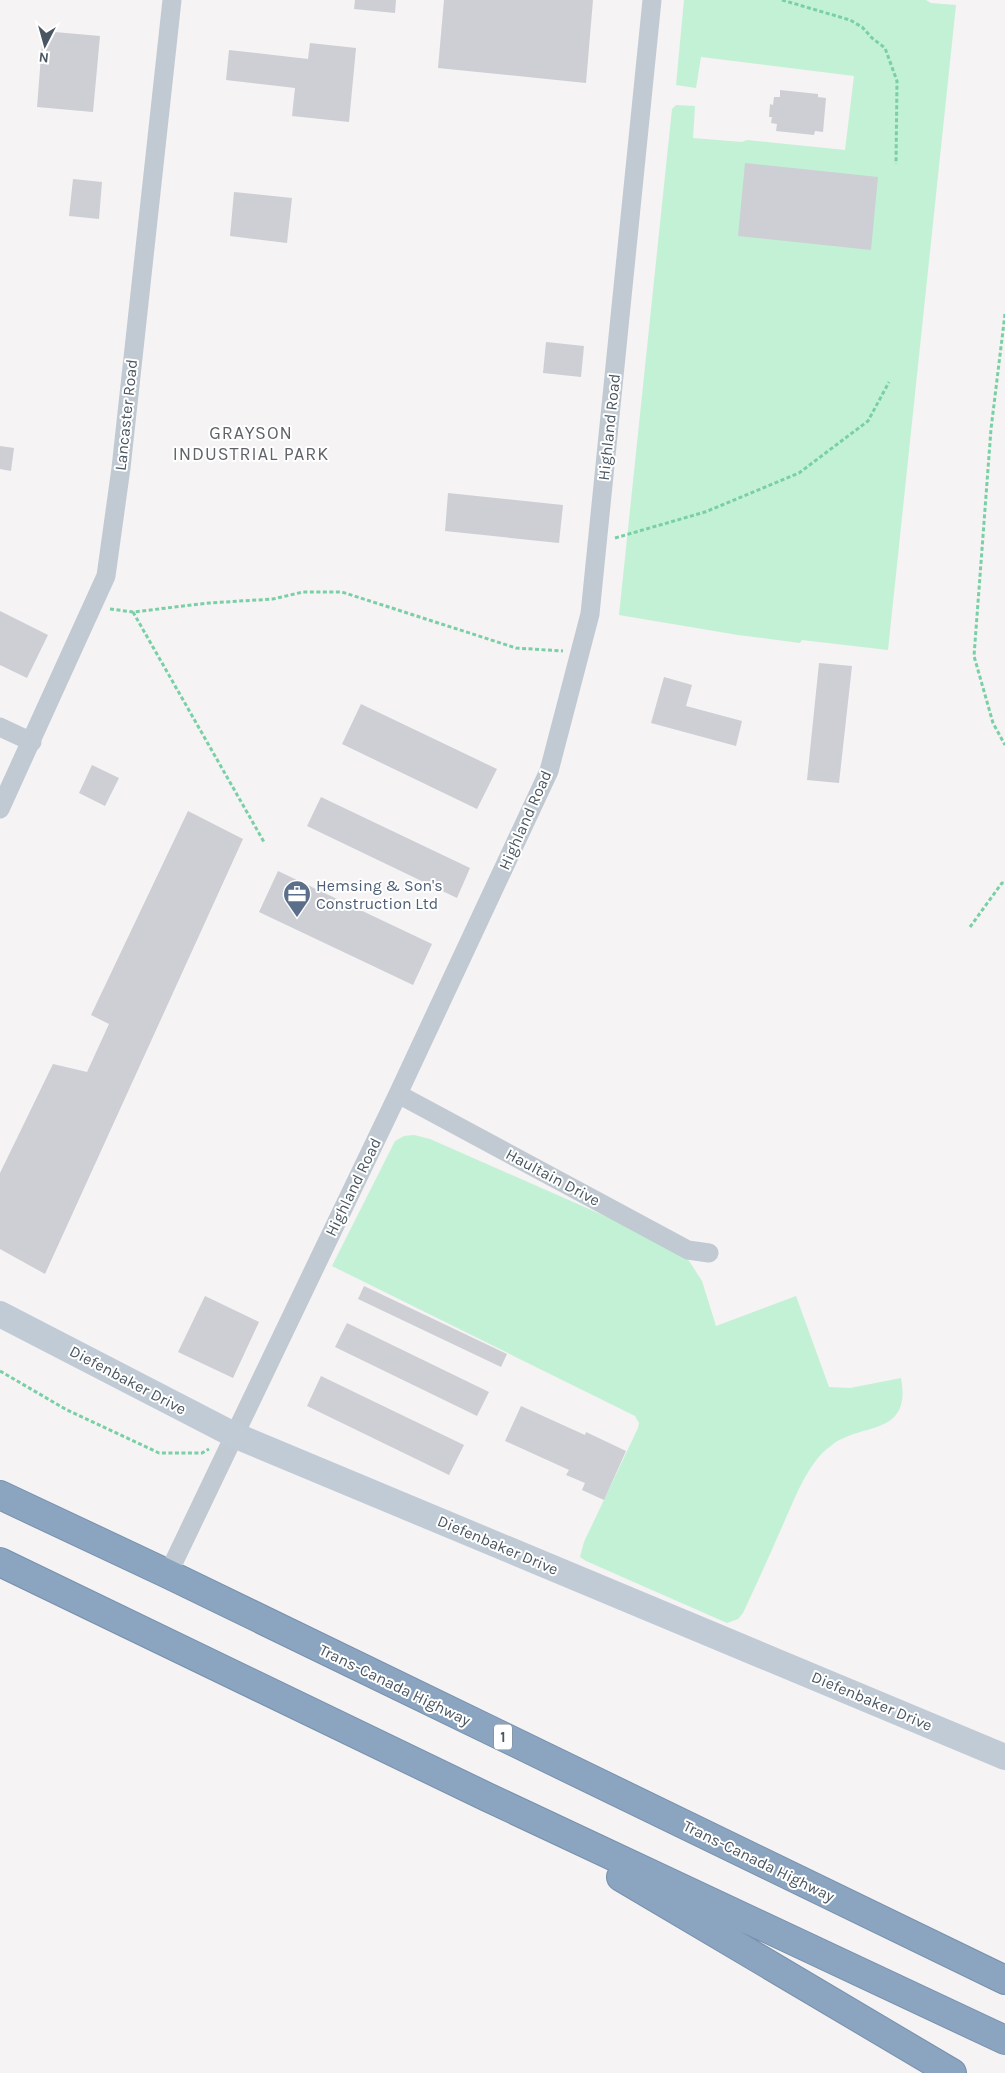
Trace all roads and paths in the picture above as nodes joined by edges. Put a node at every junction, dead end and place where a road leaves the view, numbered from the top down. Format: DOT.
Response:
graph roads {
  1 [pos="172,0"];
  2 [pos="652,0"];
  3 [pos="782,0"];
  4 [pos="896,164"];
  5 [pos="1005,314"];
  6 [pos="889,382"];
  7 [pos="597,543"];
  8 [pos="92,607"];
  9 [pos="133,612"];
  10 [pos="581,648"];
  11 [pos="0,727"];
  12 [pos="32,742"];
  13 [pos="1005,745"];
  14 [pos="0,809"];
  15 [pos="264,842"];
  16 [pos="1005,882"];
  17 [pos="970,927"];
  18 [pos="398,1094"];
  19 [pos="710,1253"];
  20 [pos="0,1314"];
  21 [pos="0,1371"];
  22 [pos="234,1435"];
  23 [pos="0,1495"];
  24 [pos="0,1562"];
  25 [pos="168,1574"];
  26 [pos="1005,1757"];
  27 [pos="487,1797"];
  28 [pos="1005,1980"];
  29 [pos="1005,2040"];
  30 [pos="952,2073"];
  1 -- 8 [label="street, Lancaster Road"];
  2 -- 7 [label="street, Highland Road"];
  3 -- 4 [label="path"];
  5 -- 13 [label="path"];
  6 -- 7 [label="path"];
  7 -- 10 [label="street, Highland Road"];
  8 -- 9 [label="path"];
  8 -- 12 [label="street, Lancaster Road"];
  9 -- 10 [label="path"];
  9 -- 15 [label="path"];
  10 -- 18 [label="street, Highland Road"];
  11 -- 12 [label="street"];
  12 -- 14 [label="street, Lancaster Road"];
  16 -- 17 [label="path"];
  18 -- 19 [label="street, Haultain Drive"];
  18 -- 22 [label="street, Highland Road"];
  20 -- 22 [label="street, Diefenbaker Drive"];
  21 -- 22 [label="path"];
  22 -- 25 [label="street, Highland Road"];
  22 -- 26 [label="street, Diefenbaker Drive"];
  23 -- 25 [label="highway, Trans-Canada Highway / 1"];
  24 -- 27 [label="highway"];
  25 -- 28 [label="highway, Trans-Canada Highway / 1"];
  27 -- 29 [label="highway"];
  27 -- 30 [label="highway"];
}
